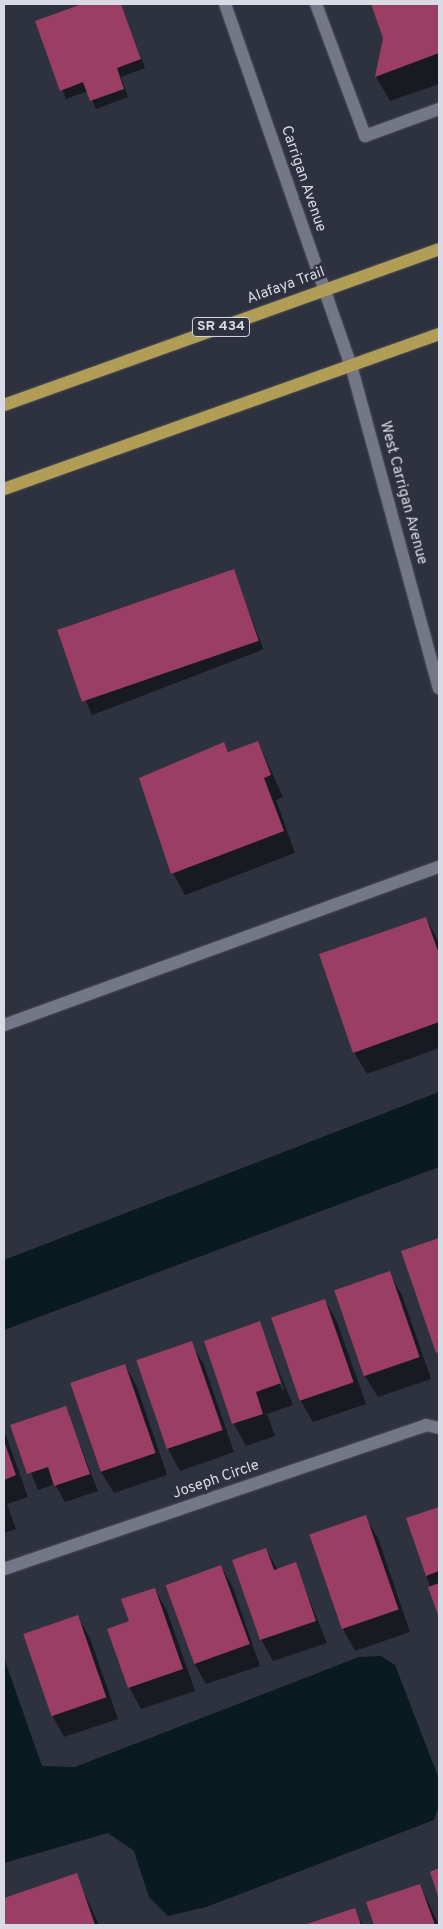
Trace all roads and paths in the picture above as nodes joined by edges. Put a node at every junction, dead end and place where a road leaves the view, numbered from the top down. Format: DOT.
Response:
graph roads {
  1 [pos="225,4"];
  2 [pos="316,4"];
  3 [pos="439,109"];
  4 [pos="439,249"];
  5 [pos="325,290"];
  6 [pos="439,334"];
  7 [pos="351,365"];
  8 [pos="4,405"];
  9 [pos="4,489"];
  10 [pos="439,688"];
  11 [pos="439,867"];
  12 [pos="4,1025"];
  13 [pos="439,1428"];
  14 [pos="4,1569"];
  1 -- 5 [label="street, Carrigan Avenue"];
  2 -- 3 [label="street"];
  4 -- 5 [label="main road, Alafaya Trail / SR 434"];
  5 -- 7 [label="street, Carrigan Avenue"];
  5 -- 8 [label="main road, Alafaya Trail / SR 434"];
  6 -- 7 [label="main road"];
  7 -- 9 [label="main road"];
  7 -- 10 [label="street, West Carrigan Avenue"];
  11 -- 12 [label="street"];
  13 -- 14 [label="street, Joseph Circle"];
}
